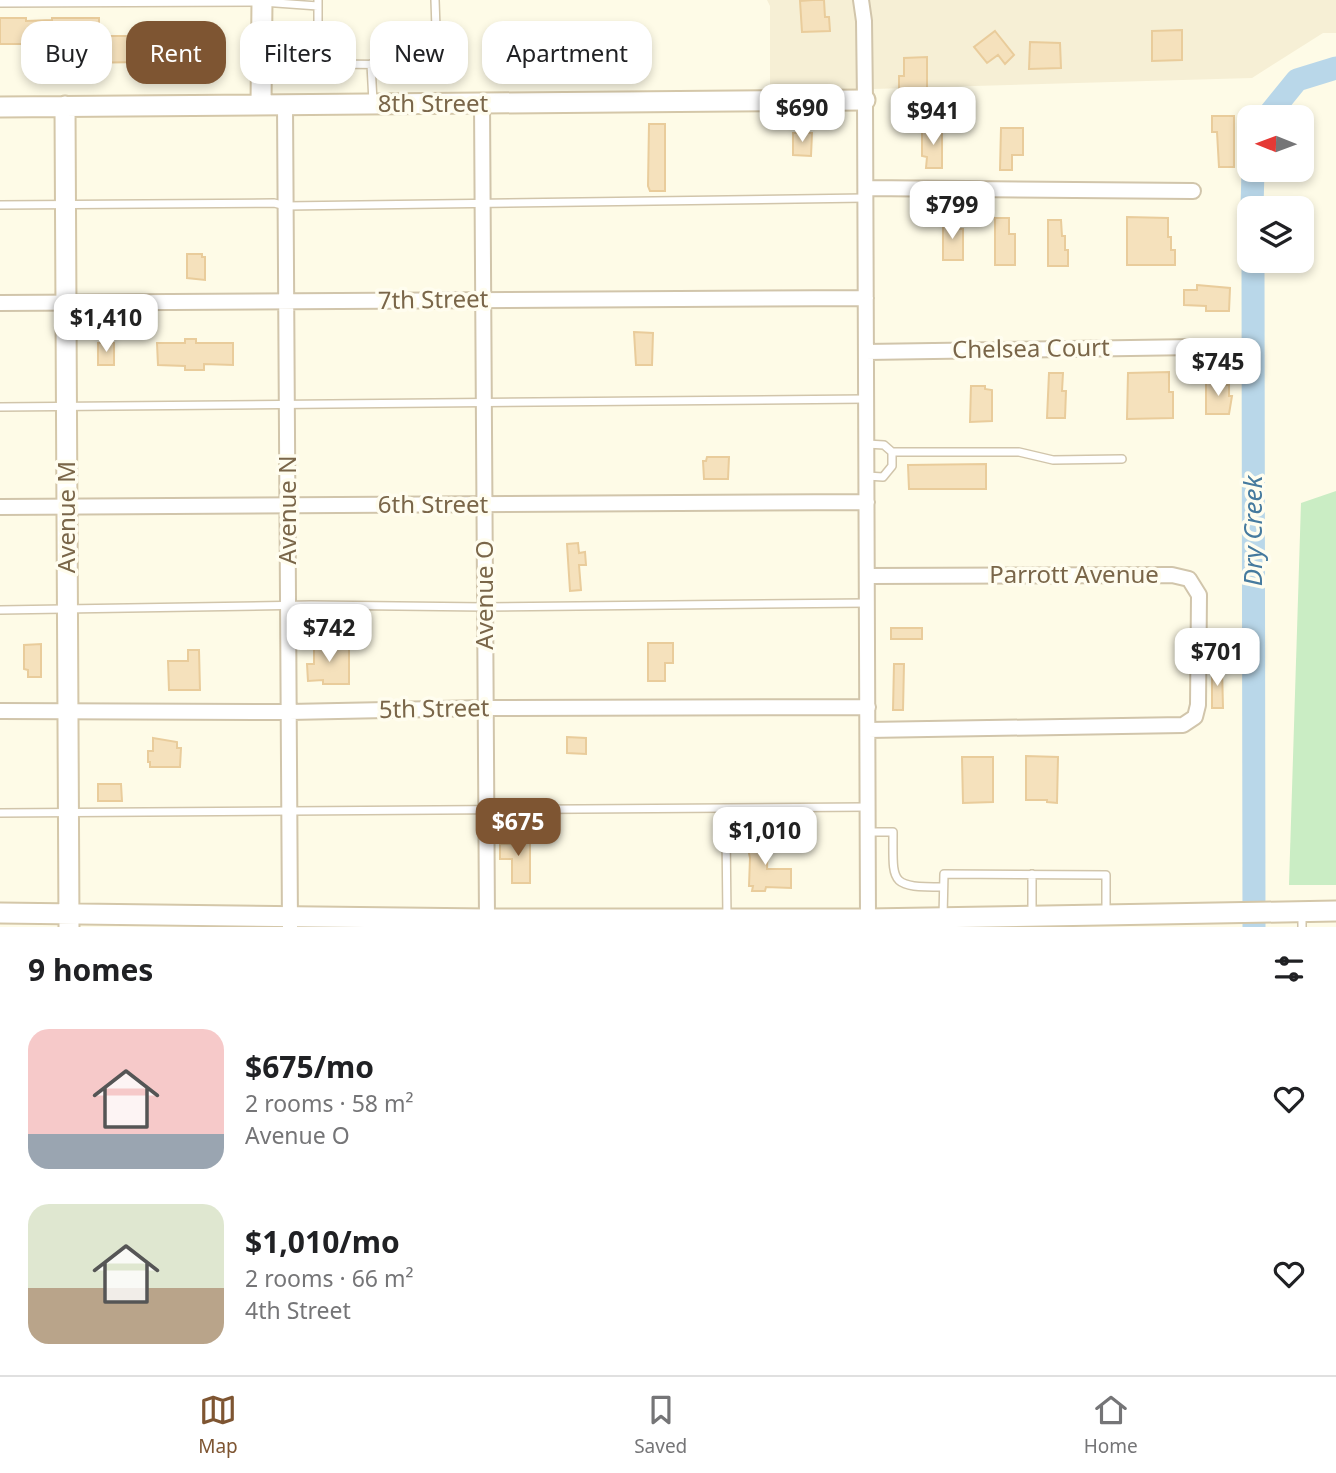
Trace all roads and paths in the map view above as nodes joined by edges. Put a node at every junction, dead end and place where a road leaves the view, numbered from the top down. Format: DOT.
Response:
graph roads {
  1 [pos="435,0"];
  2 [pos="861,0"];
  3 [pos="262,1"];
  4 [pos="0,3"];
  5 [pos="318,3"];
  6 [pos="436,21"];
  7 [pos="370,64"];
  8 [pos="372,84"];
  9 [pos="865,100"];
  10 [pos="482,103"];
  11 [pos="373,104"];
  12 [pos="261,105"];
  13 [pos="285,105"];
  14 [pos="65,106"];
  15 [pos="0,107"];
  16 [pos="1193,191"];
  17 [pos="865,193"];
  18 [pos="482,203"];
  19 [pos="65,204"];
  20 [pos="0,205"];
  21 [pos="286,206"];
  22 [pos="866,298"];
  23 [pos="483,299"];
  24 [pos="286,301"];
  25 [pos="0,303"];
  26 [pos="66,304"];
  27 [pos="1196,347"];
  28 [pos="866,352"];
  29 [pos="866,399"];
  30 [pos="484,403"];
  31 [pos="287,404"];
  32 [pos="0,407"];
  33 [pos="66,407"];
  34 [pos="867,444"];
  35 [pos="892,452"];
  36 [pos="1122,459"];
  37 [pos="867,476"];
  38 [pos="867,502"];
  39 [pos="484,504"];
  40 [pos="287,505"];
  41 [pos="0,507"];
  42 [pos="67,507"];
  43 [pos="867,576"];
  44 [pos="867,603"];
  45 [pos="288,607"];
  46 [pos="485,607"];
  47 [pos="0,610"];
  48 [pos="68,610"];
  49 [pos="868,707"];
  50 [pos="485,708"];
  51 [pos="68,709"];
  52 [pos="0,711"];
  53 [pos="289,712"];
  54 [pos="868,730"];
  55 [pos="868,807"];
  56 [pos="486,809"];
  57 [pos="289,810"];
  58 [pos="0,813"];
  59 [pos="69,813"];
  60 [pos="726,831"];
  61 [pos="868,832"];
  62 [pos="1032,874"];
  63 [pos="943,887"];
  64 [pos="1336,911"];
  65 [pos="0,914"];
  66 [pos="1106,915"];
  67 [pos="1032,916"];
  68 [pos="487,919"];
  69 [pos="727,919"];
  70 [pos="869,919"];
  71 [pos="1302,919"];
  72 [pos="69,920"];
  73 [pos="938,921"];
  74 [pos="290,922"];
  75 [pos="535,923"];
  76 [pos="818,923"];
  1 -- 6 [label="lane"];
  2 -- 9 [label="street"];
  3 -- 4 [label="lane"];
  3 -- 5 [label="lane"];
  3 -- 12 [label="street"];
  5 -- 7 [label="lane"];
  8 -- 11 [label="lane"];
  9 -- 10 [label="street, 8th Street"];
  9 -- 17 [label="street"];
  10 -- 11 [label="street, 8th Street"];
  10 -- 18 [label="street, Avenue O"];
  11 -- 13 [label="street, 8th Street"];
  12 -- 13 [label="street, 8th Street"];
  12 -- 14 [label="street, 8th Street"];
  13 -- 21 [label="street, Avenue N"];
  14 -- 15 [label="street, 8th Street"];
  14 -- 19 [label="street, Avenue M"];
  16 -- 17 [label="street"];
  17 -- 18 [label="lane"];
  17 -- 22 [label="street"];
  18 -- 21 [label="lane"];
  18 -- 23 [label="street, Avenue O"];
  19 -- 20 [label="lane"];
  19 -- 21 [label="lane"];
  19 -- 26 [label="street, Avenue M"];
  21 -- 24 [label="street, Avenue N"];
  22 -- 23 [label="street, 7th Street"];
  22 -- 28 [label="street"];
  23 -- 24 [label="street, 7th Street"];
  23 -- 30 [label="street, Avenue O"];
  24 -- 26 [label="street, 7th Street"];
  24 -- 31 [label="street, Avenue N"];
  25 -- 26 [label="street, 7th Street"];
  26 -- 33 [label="street, Avenue M"];
  27 -- 28 [label="street, Chelsea Court"];
  28 -- 29 [label="street"];
  29 -- 30 [label="lane"];
  29 -- 34 [label="street"];
  30 -- 31 [label="lane"];
  30 -- 39 [label="street, Avenue O"];
  31 -- 33 [label="lane"];
  31 -- 40 [label="street, Avenue N"];
  32 -- 33 [label="lane"];
  33 -- 42 [label="street, Avenue M"];
  34 -- 35 [label="lane"];
  34 -- 37 [label="street"];
  35 -- 36 [label="lane"];
  35 -- 37 [label="lane"];
  37 -- 38 [label="street"];
  38 -- 39 [label="street, 6th Street"];
  38 -- 43 [label="street"];
  39 -- 40 [label="street, 6th Street"];
  39 -- 46 [label="street, Avenue O"];
  40 -- 42 [label="street, 6th Street"];
  40 -- 45 [label="street, Avenue N"];
  41 -- 42 [label="street, 6th Street"];
  42 -- 48 [label="street, Avenue M"];
  43 -- 44 [label="street"];
  43 -- 54 [label="street, Parrott Avenue"];
  44 -- 46 [label="lane"];
  44 -- 49 [label="street"];
  45 -- 46 [label="lane"];
  45 -- 48 [label="lane"];
  45 -- 53 [label="street, Avenue N"];
  46 -- 50 [label="street, Avenue O"];
  47 -- 48 [label="lane"];
  48 -- 51 [label="street, Avenue M"];
  49 -- 50 [label="street, 5th Street"];
  49 -- 54 [label="street"];
  50 -- 53 [label="street, 5th Street"];
  50 -- 56 [label="street, Avenue O"];
  51 -- 52 [label="street, 5th Street"];
  51 -- 53 [label="street, 5th Street"];
  51 -- 59 [label="street, Avenue M"];
  53 -- 57 [label="street, Avenue N"];
  54 -- 55 [label="street"];
  55 -- 56 [label="lane"];
  55 -- 61 [label="street"];
  56 -- 57 [label="lane"];
  56 -- 68 [label="street, Avenue O"];
  57 -- 59 [label="lane"];
  57 -- 74 [label="street, Avenue N"];
  58 -- 59 [label="lane"];
  59 -- 72 [label="street, Avenue M"];
  60 -- 69 [label="lane"];
  61 -- 63 [label="lane"];
  61 -- 70 [label="street"];
  62 -- 63 [label="lane"];
  62 -- 66 [label="lane"];
  62 -- 67 [label="lane"];
  63 -- 73 [label="lane"];
  64 -- 71 [label="street"];
  65 -- 72 [label="street"];
  66 -- 67 [label="street"];
  66 -- 71 [label="street"];
  67 -- 73 [label="street"];
  68 -- 74 [label="street"];
  68 -- 75 [label="street"];
  69 -- 75 [label="street"];
  69 -- 76 [label="street"];
  70 -- 73 [label="street"];
  70 -- 76 [label="street"];
  72 -- 74 [label="street"];
}
